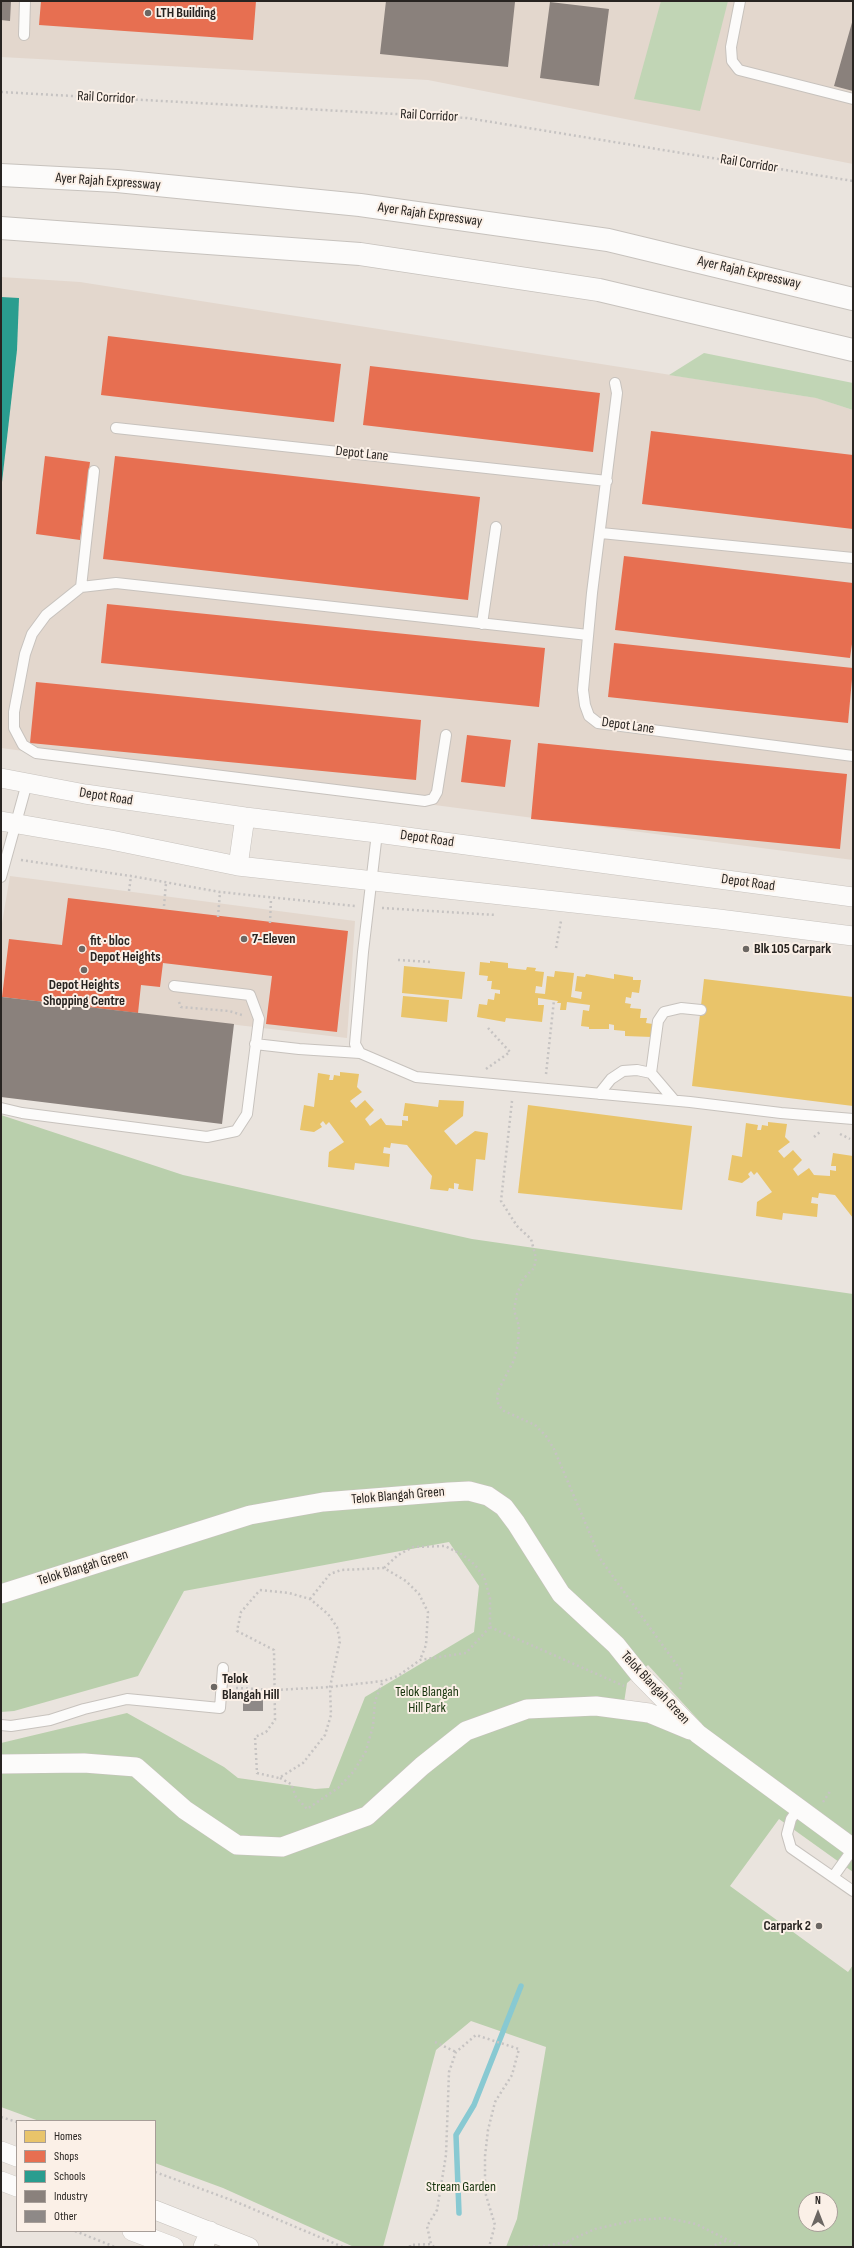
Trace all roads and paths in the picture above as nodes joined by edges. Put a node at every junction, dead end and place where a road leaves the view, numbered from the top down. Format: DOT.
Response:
graph roads {
  1 [pos="25,1"];
  2 [pos="740,1"];
  3 [pos="24,35"];
  4 [pos="1,92"];
  5 [pos="853,99"];
  6 [pos="1,175"];
  7 [pos="853,181"];
  8 [pos="1,228"];
  9 [pos="853,299"];
  10 [pos="853,350"];
  11 [pos="615,383"];
  12 [pos="116,428"];
  13 [pos="94,471"];
  14 [pos="607,481"];
  15 [pos="496,527"];
  16 [pos="601,533"];
  17 [pos="853,558"];
  18 [pos="81,588"];
  19 [pos="482,624"];
  20 [pos="588,635"];
  21 [pos="446,735"];
  22 [pos="853,756"];
  23 [pos="1,778"];
  24 [pos="27,783"];
  25 [pos="245,817"];
  26 [pos="8,822"];
  27 [pos="377,833"];
  28 [pos="6,858"];
  29 [pos="238,866"];
  30 [pos="131,876"];
  31 [pos="1,877"];
  32 [pos="372,881"];
  33 [pos="166,883"];
  34 [pos="129,891"];
  35 [pos="220,892"];
  36 [pos="853,897"];
  37 [pos="271,899"];
  38 [pos="164,906"];
  39 [pos="368,907"];
  40 [pos="218,917"];
  41 [pos="270,923"];
  42 [pos="560,925"];
  43 [pos="853,936"];
  44 [pos="556,948"];
  45 [pos="398,960"];
  46 [pos="432,962"];
  47 [pos="174,986"];
  48 [pos="554,1000"];
  49 [pos="700,1010"];
  50 [pos="258,1028"];
  51 [pos="488,1028"];
  52 [pos="255,1044"];
  53 [pos="360,1053"];
  54 [pos="483,1072"];
  55 [pos="650,1073"];
  56 [pos="545,1080"];
  57 [pos="513,1087"];
  58 [pos="599,1094"];
  59 [pos="674,1100"];
  60 [pos="1,1108"];
  61 [pos="853,1119"];
  62 [pos="384,1568"];
  63 [pos="1,1594"];
  64 [pos="310,1599"];
  65 [pos="490,1628"];
  66 [pos="420,1660"];
  67 [pos="223,1668"];
  68 [pos="682,1672"];
  69 [pos="383,1681"];
  70 [pos="330,1687"];
  71 [pos="222,1688"];
  72 [pos="630,1689"];
  73 [pos="275,1690"];
  74 [pos="1,1725"];
  75 [pos="698,1734"];
  76 [pos="1,1764"];
  77 [pos="279,1778"];
  78 [pos="798,1809"];
  79 [pos="853,1849"];
  80 [pos="832,1877"];
  81 [pos="853,1891"];
  82 [pos="435,2042"];
  83 [pos="456,2052"];
  84 [pos="1,2116"];
  85 [pos="16,2122"];
  86 [pos="1,2151"];
  87 [pos="16,2157"];
  88 [pos="156,2172"];
  89 [pos="1,2181"];
  90 [pos="16,2187"];
  91 [pos="156,2211"];
  92 [pos="78,2232"];
  93 [pos="135,2232"];
  94 [pos="206,2239"];
  95 [pos="728,2240"];
  96 [pos="566,2242"];
  97 [pos="431,2244"];
  98 [pos="116,2247"];
  99 [pos="174,2247"];
  100 [pos="249,2247"];
  101 [pos="343,2247"];
  102 [pos="410,2247"];
  103 [pos="434,2247"];
  104 [pos="488,2247"];
  105 [pos="508,2247"];
  106 [pos="529,2247"];
  107 [pos="572,2247"];
  108 [pos="710,2247"];
  109 [pos="742,2247"];
  1 -- 3 [label="lane"];
  2 -- 5 [label="lane"];
  4 -- 7 [label="path, Rail Corridor"];
  6 -- 9 [label="highway, Ayer Rajah Expressway"];
  8 -- 10 [label="highway"];
  11 -- 14 [label="lane, Depot Lane"];
  12 -- 14 [label="lane, Depot Lane"];
  13 -- 18 [label="lane"];
  14 -- 16 [label="lane, Depot Lane"];
  15 -- 19 [label="lane"];
  16 -- 17 [label="lane"];
  16 -- 20 [label="lane, Depot Lane"];
  18 -- 19 [label="lane"];
  18 -- 21 [label="lane"];
  19 -- 20 [label="lane"];
  20 -- 22 [label="lane, Depot Lane"];
  23 -- 24 [label="street, Depot Road"];
  24 -- 25 [label="street, Depot Road"];
  24 -- 26 [label="lane"];
  25 -- 27 [label="street, Depot Road"];
  25 -- 29 [label="street"];
  26 -- 28 [label="lane"];
  26 -- 29 [label="street"];
  27 -- 32 [label="lane"];
  27 -- 36 [label="street, Depot Road"];
  28 -- 30 [label="path"];
  28 -- 31 [label="lane"];
  29 -- 32 [label="street"];
  30 -- 33 [label="path"];
  30 -- 34 [label="path"];
  32 -- 39 [label="lane"];
  32 -- 43 [label="street"];
  33 -- 35 [label="path"];
  33 -- 38 [label="path"];
  35 -- 37 [label="path"];
  35 -- 40 [label="path"];
  37 -- 39 [label="path"];
  37 -- 41 [label="path"];
  39 -- 53 [label="lane"];
  42 -- 44 [label="path"];
  45 -- 46 [label="path"];
  47 -- 50 [label="path"];
  47 -- 50 [label="lane"];
  48 -- 56 [label="path"];
  49 -- 55 [label="lane"];
  50 -- 52 [label="lane"];
  51 -- 54 [label="path"];
  52 -- 53 [label="lane"];
  52 -- 60 [label="lane"];
  53 -- 57 [label="lane"];
  55 -- 58 [label="lane"];
  55 -- 59 [label="lane"];
  57 -- 58 [label="lane"];
  57 -- 68 [label="path"];
  58 -- 59 [label="lane"];
  59 -- 61 [label="lane"];
  62 -- 64 [label="path"];
  62 -- 65 [label="path"];
  62 -- 66 [label="path"];
  63 -- 75 [label="street, Telok Blangah Green"];
  64 -- 70 [label="path"];
  64 -- 73 [label="path"];
  65 -- 66 [label="path"];
  65 -- 72 [label="path"];
  66 -- 69 [label="path"];
  67 -- 71 [label="lane"];
  69 -- 70 [label="path"];
  69 -- 77 [label="path"];
  70 -- 73 [label="path"];
  70 -- 77 [label="path"];
  71 -- 73 [label="path"];
  71 -- 74 [label="lane"];
  73 -- 77 [label="path"];
  75 -- 76 [label="street, Telok Blangah Green"];
  75 -- 78 [label="street, Telok Blangah Green"];
  78 -- 79 [label="street, Telok Blangah Green"];
  78 -- 80 [label="lane"];
  79 -- 80 [label="lane"];
  80 -- 81 [label="lane"];
  82 -- 83 [label="path"];
  83 -- 97 [label="path"];
  83 -- 104 [label="path"];
  84 -- 85 [label="path"];
  86 -- 87 [label="street"];
  88 -- 101 [label="path"];
  89 -- 90 [label="street"];
  91 -- 94 [label="street"];
  92 -- 98 [label="path"];
  93 -- 99 [label="street"];
  94 -- 100 [label="street"];
  95 -- 96 [label="path"];
  95 -- 108 [label="path"];
  95 -- 109 [label="path"];
  96 -- 106 [label="path"];
  96 -- 107 [label="path"];
  97 -- 102 [label="path"];
  97 -- 103 [label="path"];
  105 -- 106 [label="path"];
}
